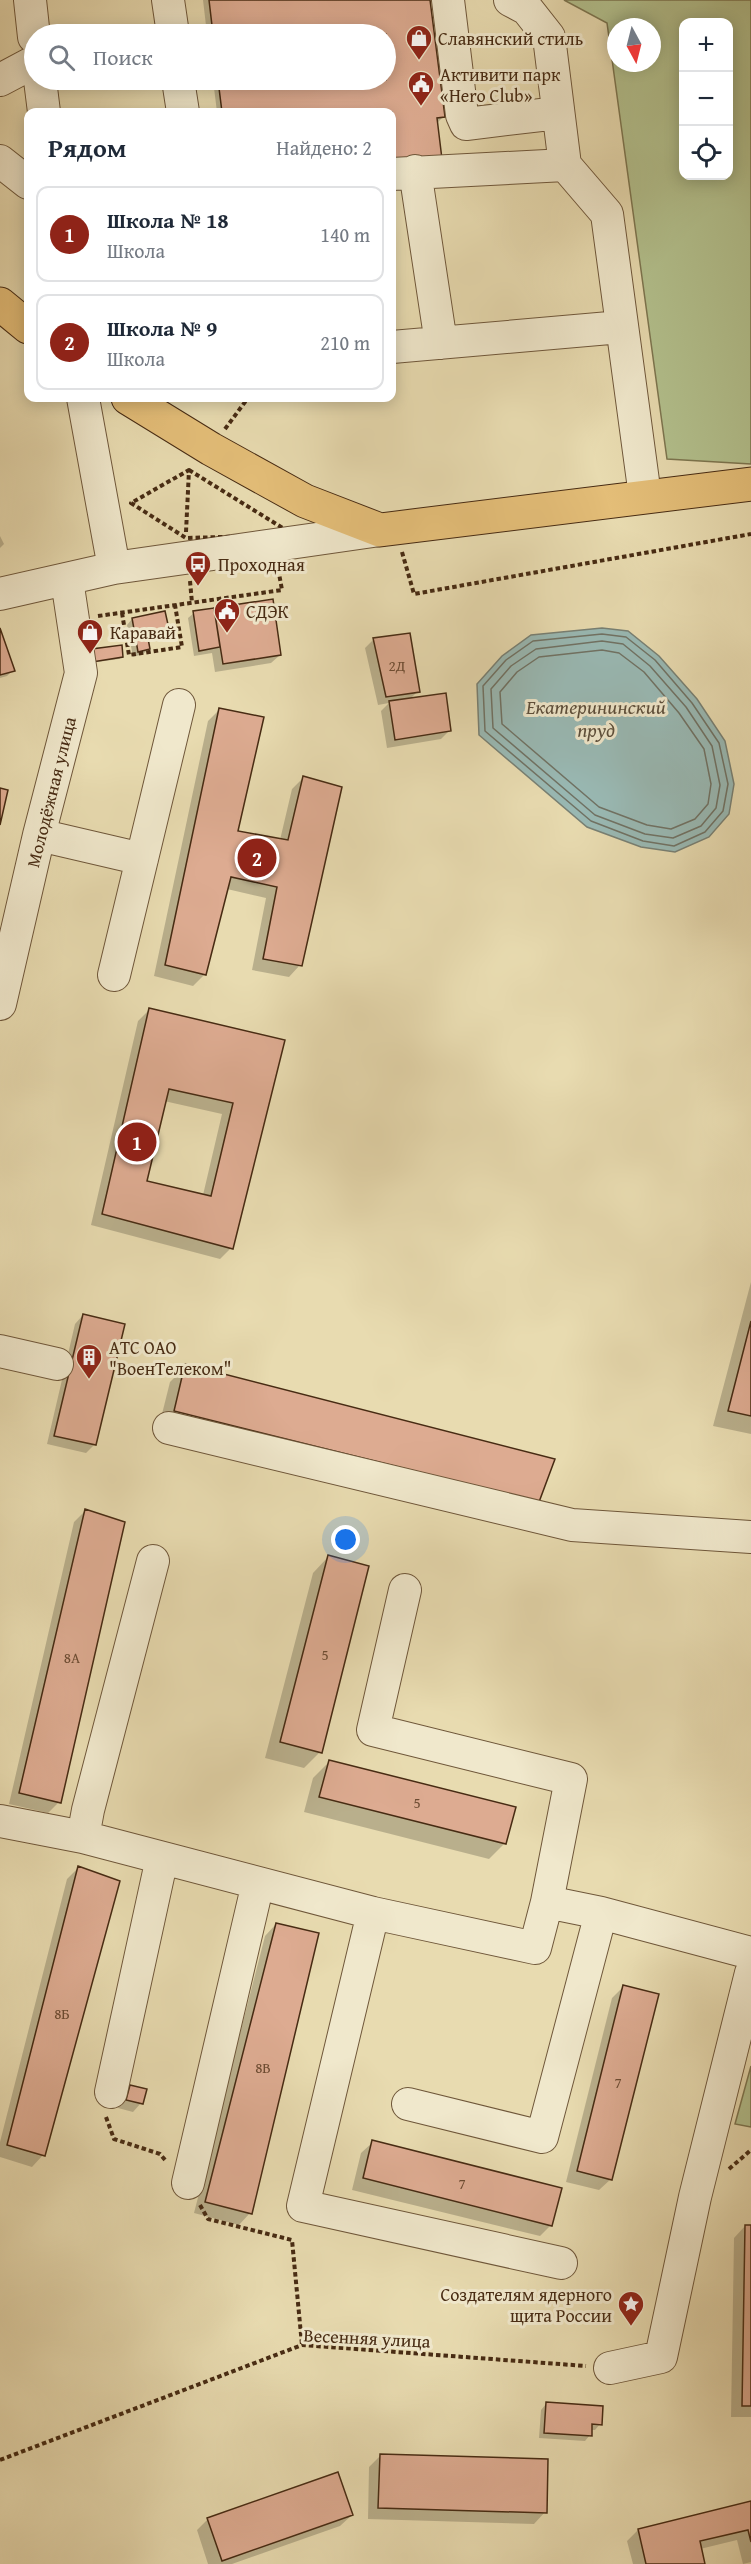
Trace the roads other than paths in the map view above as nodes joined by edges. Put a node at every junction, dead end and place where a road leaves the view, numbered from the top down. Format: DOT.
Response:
graph roads {
  1 [pos="30,0"];
  2 [pos="168,0"];
  3 [pos="448,0"];
  4 [pos="510,0"];
  5 [pos="33,24"];
  6 [pos="172,24"];
  7 [pos="24,67"];
  8 [pos="0,80"];
  9 [pos="41,90"];
  10 [pos="180,90"];
  11 [pos="44,108"];
  12 [pos="182,108"];
  13 [pos="558,113"];
  14 [pos="0,161"];
  15 [pos="565,165"];
  16 [pos="403,173"];
  17 [pos="24,180"];
  18 [pos="0,304"];
  19 [pos="24,324"];
  20 [pos="621,327"];
  21 [pos="441,342"];
  22 [pos="396,347"];
  23 [pos="84,402"];
  24 [pos="133,402"];
  25 [pos="751,484"];
  26 [pos="645,496"];
  27 [pos="390,538"];
  28 [pos="114,568"];
  29 [pos="67,580"];
  30 [pos="0,594"];
  31 [pos="179,705"];
  32 [pos="39,835"];
  33 [pos="142,859"];
  34 [pos="13,891"];
  35 [pos="114,975"];
  36 [pos="0,1004"];
  37 [pos="0,1351"];
  38 [pos="57,1364"];
  39 [pos="169,1428"];
  40 [pos="751,1537"];
  41 [pos="153,1561"];
  42 [pos="405,1590"];
  43 [pos="0,1821"];
  44 [pos="83,1837"];
  45 [pos="162,1858"];
  46 [pos="258,1883"];
  47 [pos="547,1902"];
  48 [pos="601,1912"];
  49 [pos="373,1913"];
  50 [pos="751,1953"];
  51 [pos="751,1973"];
  52 [pos="111,2092"];
  53 [pos="408,2104"];
  54 [pos="188,2183"];
  55 [pos="561,2263"];
  56 [pos="610,2368"];
  1 -- 5 [label="street"];
  2 -- 6 [label="street"];
  3 -- 13 [label="street"];
  4 -- 13 [label="street"];
  7 -- 8 [label="street"];
  9 -- 11 [label="street"];
  10 -- 12 [label="street"];
  13 -- 15 [label="street"];
  14 -- 17 [label="street"];
  15 -- 16 [label="street"];
  15 -- 20 [label="street"];
  16 -- 21 [label="street"];
  18 -- 19 [label="main road"];
  20 -- 21 [label="street"];
  20 -- 26 [label="street"];
  21 -- 22 [label="street"];
  23 -- 28 [label="street"];
  24 -- 27 [label="main road"];
  25 -- 26 [label="main road"];
  26 -- 27 [label="main road"];
  27 -- 28 [label="street"];
  28 -- 29 [label="street"];
  29 -- 30 [label="street"];
  29 -- 32 [label="street, Молодёжная улица"];
  31 -- 33 [label="street"];
  32 -- 33 [label="street"];
  32 -- 34 [label="street, Молодёжная улица"];
  33 -- 35 [label="street"];
  34 -- 36 [label="street, Молодёжная улица"];
  37 -- 38 [label="street"];
  39 -- 40 [label="street"];
  41 -- 44 [label="street"];
  42 -- 47 [label="street"];
  43 -- 44 [label="street"];
  44 -- 45 [label="street"];
  45 -- 46 [label="street"];
  45 -- 52 [label="street"];
  46 -- 49 [label="street"];
  46 -- 54 [label="street"];
  47 -- 48 [label="street"];
  47 -- 49 [label="street"];
  48 -- 50 [label="street"];
  48 -- 53 [label="street"];
  49 -- 55 [label="street"];
  51 -- 56 [label="street"];
}
